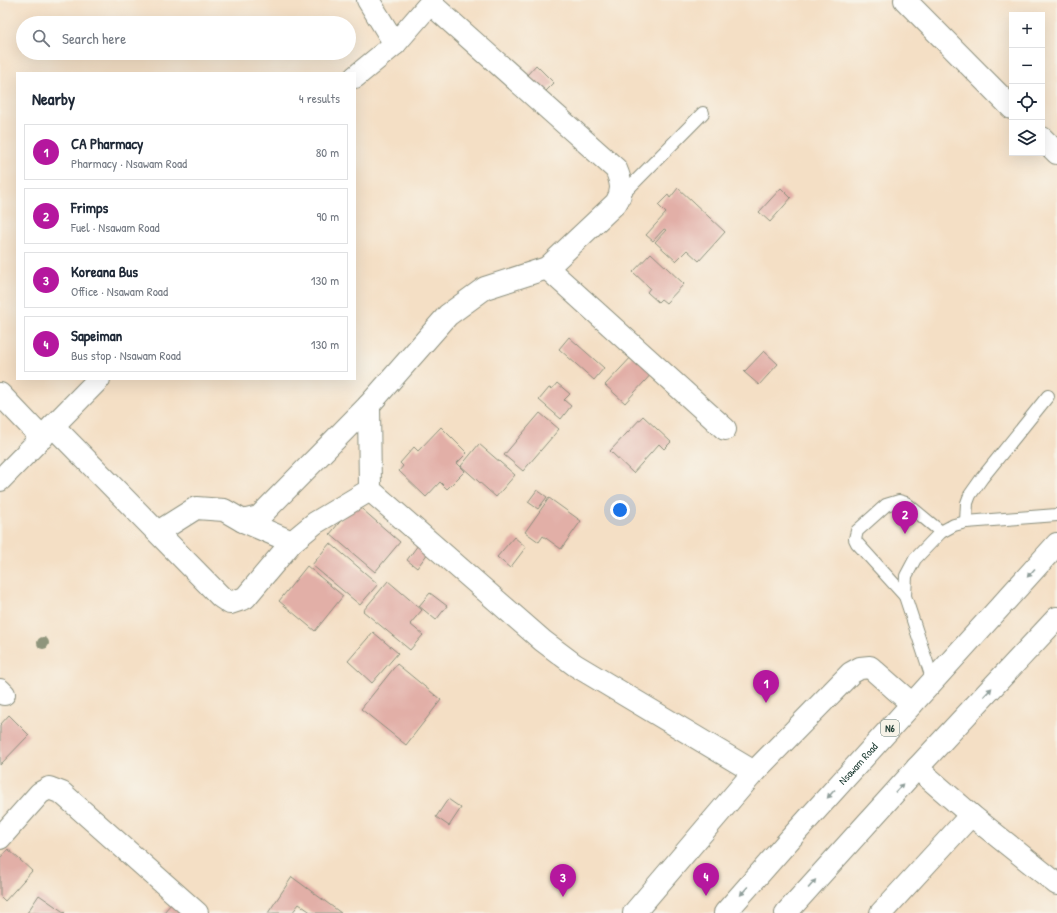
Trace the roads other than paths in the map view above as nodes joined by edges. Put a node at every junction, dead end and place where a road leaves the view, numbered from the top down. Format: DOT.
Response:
graph roads {
  1 [pos="368,0"];
  2 [pos="905,0"];
  3 [pos="432,2"];
  4 [pos="395,44"];
  5 [pos="356,76"];
  6 [pos="1009,105"];
  7 [pos="703,114"];
  8 [pos="1045,141"];
  9 [pos="1057,153"];
  10 [pos="621,196"];
  11 [pos="547,268"];
  12 [pos="98,380"];
  13 [pos="0,394"];
  14 [pos="1048,396"];
  15 [pos="369,405"];
  16 [pos="725,429"];
  17 [pos="48,432"];
  18 [pos="0,480"];
  19 [pos="370,490"];
  20 [pos="1057,515"];
  21 [pos="243,521"];
  22 [pos="966,522"];
  23 [pos="158,532"];
  24 [pos="942,532"];
  25 [pos="292,542"];
  26 [pos="1057,544"];
  27 [pos="905,596"];
  28 [pos="1057,618"];
  29 [pos="933,681"];
  30 [pos="912,704"];
  31 [pos="917,768"];
  32 [pos="754,772"];
  33 [pos="971,815"];
  34 [pos="0,838"];
  35 [pos="1057,884"];
  36 [pos="885,912"];
  37 [pos="197,913"];
  38 [pos="634,913"];
  39 [pos="725,913"];
  40 [pos="786,913"];
  1 -- 4 [label="main road"];
  2 -- 6 [label="main road"];
  3 -- 4 [label="main road"];
  3 -- 10 [label="main road"];
  4 -- 5 [label="main road"];
  7 -- 10 [label="lane"];
  8 -- 9 [label="main road"];
  10 -- 11 [label="main road"];
  11 -- 15 [label="main road"];
  11 -- 16 [label="main road"];
  12 -- 17 [label="main road"];
  13 -- 17 [label="main road"];
  14 -- 22 [label="lane"];
  15 -- 19 [label="main road"];
  15 -- 21 [label="main road"];
  17 -- 18 [label="main road"];
  17 -- 23 [label="main road"];
  19 -- 25 [label="main road"];
  19 -- 32 [label="main road"];
  20 -- 22 [label="lane"];
  21 -- 23 [label="main road"];
  21 -- 25 [label="main road"];
  22 -- 24 [label="lane"];
  23 -- 25 [label="main road"];
  24 -- 27 [label="lane"];
  24 -- 27 [label="lane"];
  26 -- 29 [label="main road, Nsawam Road / N6, one-way"];
  27 -- 29 [label="lane"];
  31 -- 28 [label="main road, one-way"];
  29 -- 30 [label="main road, Nsawam Road / N6"];
  30 -- 32 [label="main road"];
  30 -- 39 [label="main road, Nsawam Road / N6, one-way"];
  31 -- 33 [label="main road"];
  40 -- 31 [label="main road, one-way"];
  32 -- 38 [label="main road"];
  33 -- 35 [label="main road"];
  33 -- 36 [label="main road"];
  34 -- 37 [label="main road"];
}
